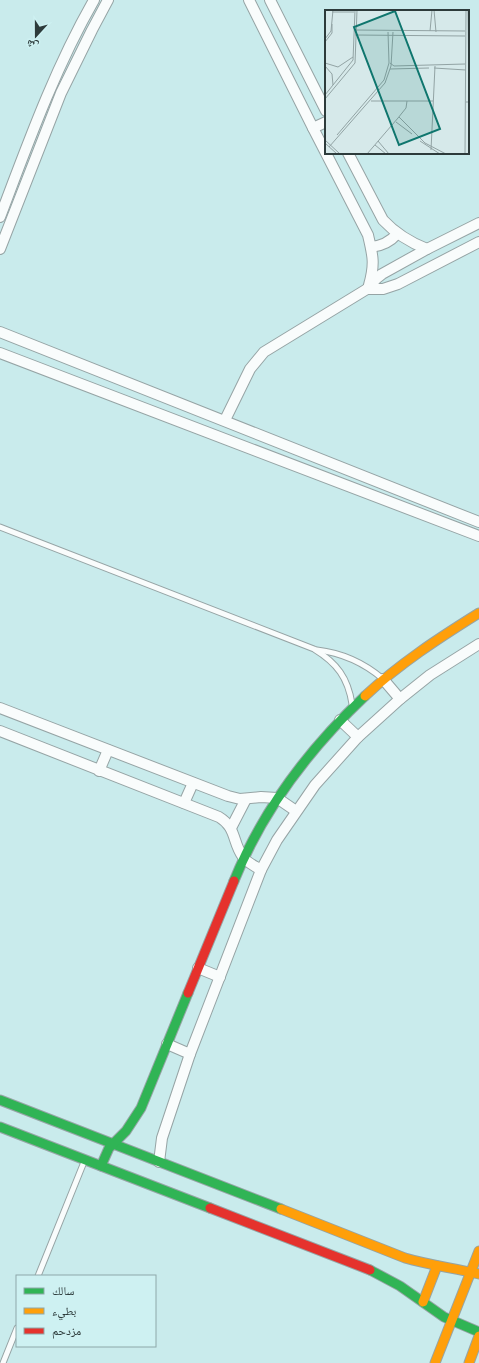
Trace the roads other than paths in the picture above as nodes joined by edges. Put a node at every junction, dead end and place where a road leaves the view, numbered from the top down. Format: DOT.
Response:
graph roads {
  1 [pos="94,0"];
  2 [pos="108,0"];
  3 [pos="249,0"];
  4 [pos="270,0"];
  5 [pos="296,52"];
  6 [pos="280,61"];
  7 [pos="325,109"];
  8 [pos="325,122"];
  9 [pos="313,128"];
  10 [pos="325,151"];
  11 [pos="326,154"];
  12 [pos="349,154"];
  13 [pos="24,155"];
  14 [pos="35,159"];
  15 [pos="0,217"];
  16 [pos="479,223"];
  17 [pos="397,234"];
  18 [pos="479,242"];
  19 [pos="371,247"];
  20 [pos="0,249"];
  21 [pos="427,249"];
  22 [pos="368,289"];
  23 [pos="0,332"];
  24 [pos="0,353"];
  25 [pos="225,420"];
  26 [pos="293,448"];
  27 [pos="288,462"];
  28 [pos="475,521"];
  29 [pos="0,527"];
  30 [pos="466,531"];
  31 [pos="479,536"];
  32 [pos="479,613"];
  33 [pos="479,644"];
  34 [pos="314,649"];
  35 [pos="383,679"];
  36 [pos="400,699"];
  37 [pos="353,707"];
  38 [pos="0,708"];
  39 [pos="340,720"];
  40 [pos="0,731"];
  41 [pos="358,737"];
  42 [pos="108,750"];
  43 [pos="99,770"];
  44 [pos="193,783"];
  45 [pos="277,798"];
  46 [pos="246,799"];
  47 [pos="184,803"];
  48 [pos="296,811"];
  49 [pos="231,828"];
  50 [pos="243,858"];
  51 [pos="261,870"];
  52 [pos="198,968"];
  53 [pos="220,977"];
  54 [pos="167,1044"];
  55 [pos="190,1054"];
  56 [pos="0,1100"];
  57 [pos="13,1112"];
  58 [pos="3,1129"];
  59 [pos="112,1144"];
  60 [pos="85,1160"];
  61 [pos="101,1166"];
  62 [pos="156,1168"];
  63 [pos="150,1185"];
  64 [pos="479,1251"];
  65 [pos="380,1261"];
  66 [pos="437,1266"];
  67 [pos="475,1273"];
  68 [pos="38,1275"];
  69 [pos="423,1302"];
  70 [pos="451,1321"];
  71 [pos="16,1330"];
  72 [pos="479,1332"];
  73 [pos="479,1336"];
  74 [pos="3,1363"];
  75 [pos="435,1363"];
  76 [pos="469,1363"];
  1 -- 13 [label="street"];
  2 -- 14 [label="street"];
  3 -- 6 [label="street"];
  4 -- 5 [label="street"];
  5 -- 6 [label="street"];
  5 -- 7 [label="street"];
  6 -- 9 [label="street"];
  8 -- 9 [label="street"];
  9 -- 10 [label="street"];
  11 -- 19 [label="street"];
  12 -- 17 [label="street"];
  13 -- 14 [label="street"];
  13 -- 15 [label="street"];
  14 -- 20 [label="street"];
  16 -- 21 [label="street"];
  17 -- 19 [label="street"];
  17 -- 21 [label="street"];
  18 -- 22 [label="street"];
  19 -- 22 [label="street"];
  21 -- 22 [label="street"];
  22 -- 25 [label="street"];
  23 -- 25 [label="street"];
  24 -- 27 [label="street"];
  25 -- 26 [label="street"];
  26 -- 27 [label="street"];
  26 -- 28 [label="street"];
  27 -- 30 [label="street"];
  28 -- 30 [label="street"];
  29 -- 34 [label="lane"];
  30 -- 31 [label="street"];
  32 -- 35 [label="street"];
  33 -- 36 [label="street"];
  34 -- 35 [label="lane"];
  34 -- 37 [label="lane"];
  35 -- 36 [label="street"];
  35 -- 37 [label="street"];
  36 -- 41 [label="street"];
  37 -- 39 [label="street"];
  38 -- 42 [label="street"];
  39 -- 41 [label="street"];
  39 -- 45 [label="street"];
  40 -- 43 [label="street"];
  41 -- 48 [label="street"];
  42 -- 43 [label="street"];
  42 -- 44 [label="street"];
  43 -- 47 [label="street"];
  44 -- 46 [label="street"];
  44 -- 47 [label="street"];
  45 -- 46 [label="street"];
  45 -- 48 [label="street"];
  45 -- 50 [label="street"];
  46 -- 49 [label="street"];
  47 -- 49 [label="street"];
  48 -- 51 [label="street"];
  49 -- 50 [label="street"];
  50 -- 51 [label="street"];
  50 -- 52 [label="street"];
  51 -- 53 [label="street"];
  52 -- 53 [label="street"];
  52 -- 54 [label="street"];
  53 -- 55 [label="street"];
  54 -- 55 [label="street"];
  54 -- 59 [label="street"];
  55 -- 62 [label="street"];
  56 -- 57 [label="street"];
  57 -- 58 [label="street"];
  57 -- 59 [label="street"];
  58 -- 60 [label="street"];
  59 -- 61 [label="street"];
  59 -- 62 [label="street"];
  60 -- 61 [label="street"];
  60 -- 68 [label="lane"];
  61 -- 63 [label="street"];
  62 -- 63 [label="street"];
  62 -- 65 [label="street"];
  63 -- 65 [label="street"];
  64 -- 67 [label="street"];
  65 -- 66 [label="street"];
  65 -- 69 [label="street"];
  66 -- 67 [label="street"];
  66 -- 69 [label="street"];
  67 -- 70 [label="street"];
  69 -- 70 [label="street"];
  70 -- 72 [label="street"];
  70 -- 75 [label="street"];
  71 -- 74 [label="lane"];
  73 -- 76 [label="street"];
}
